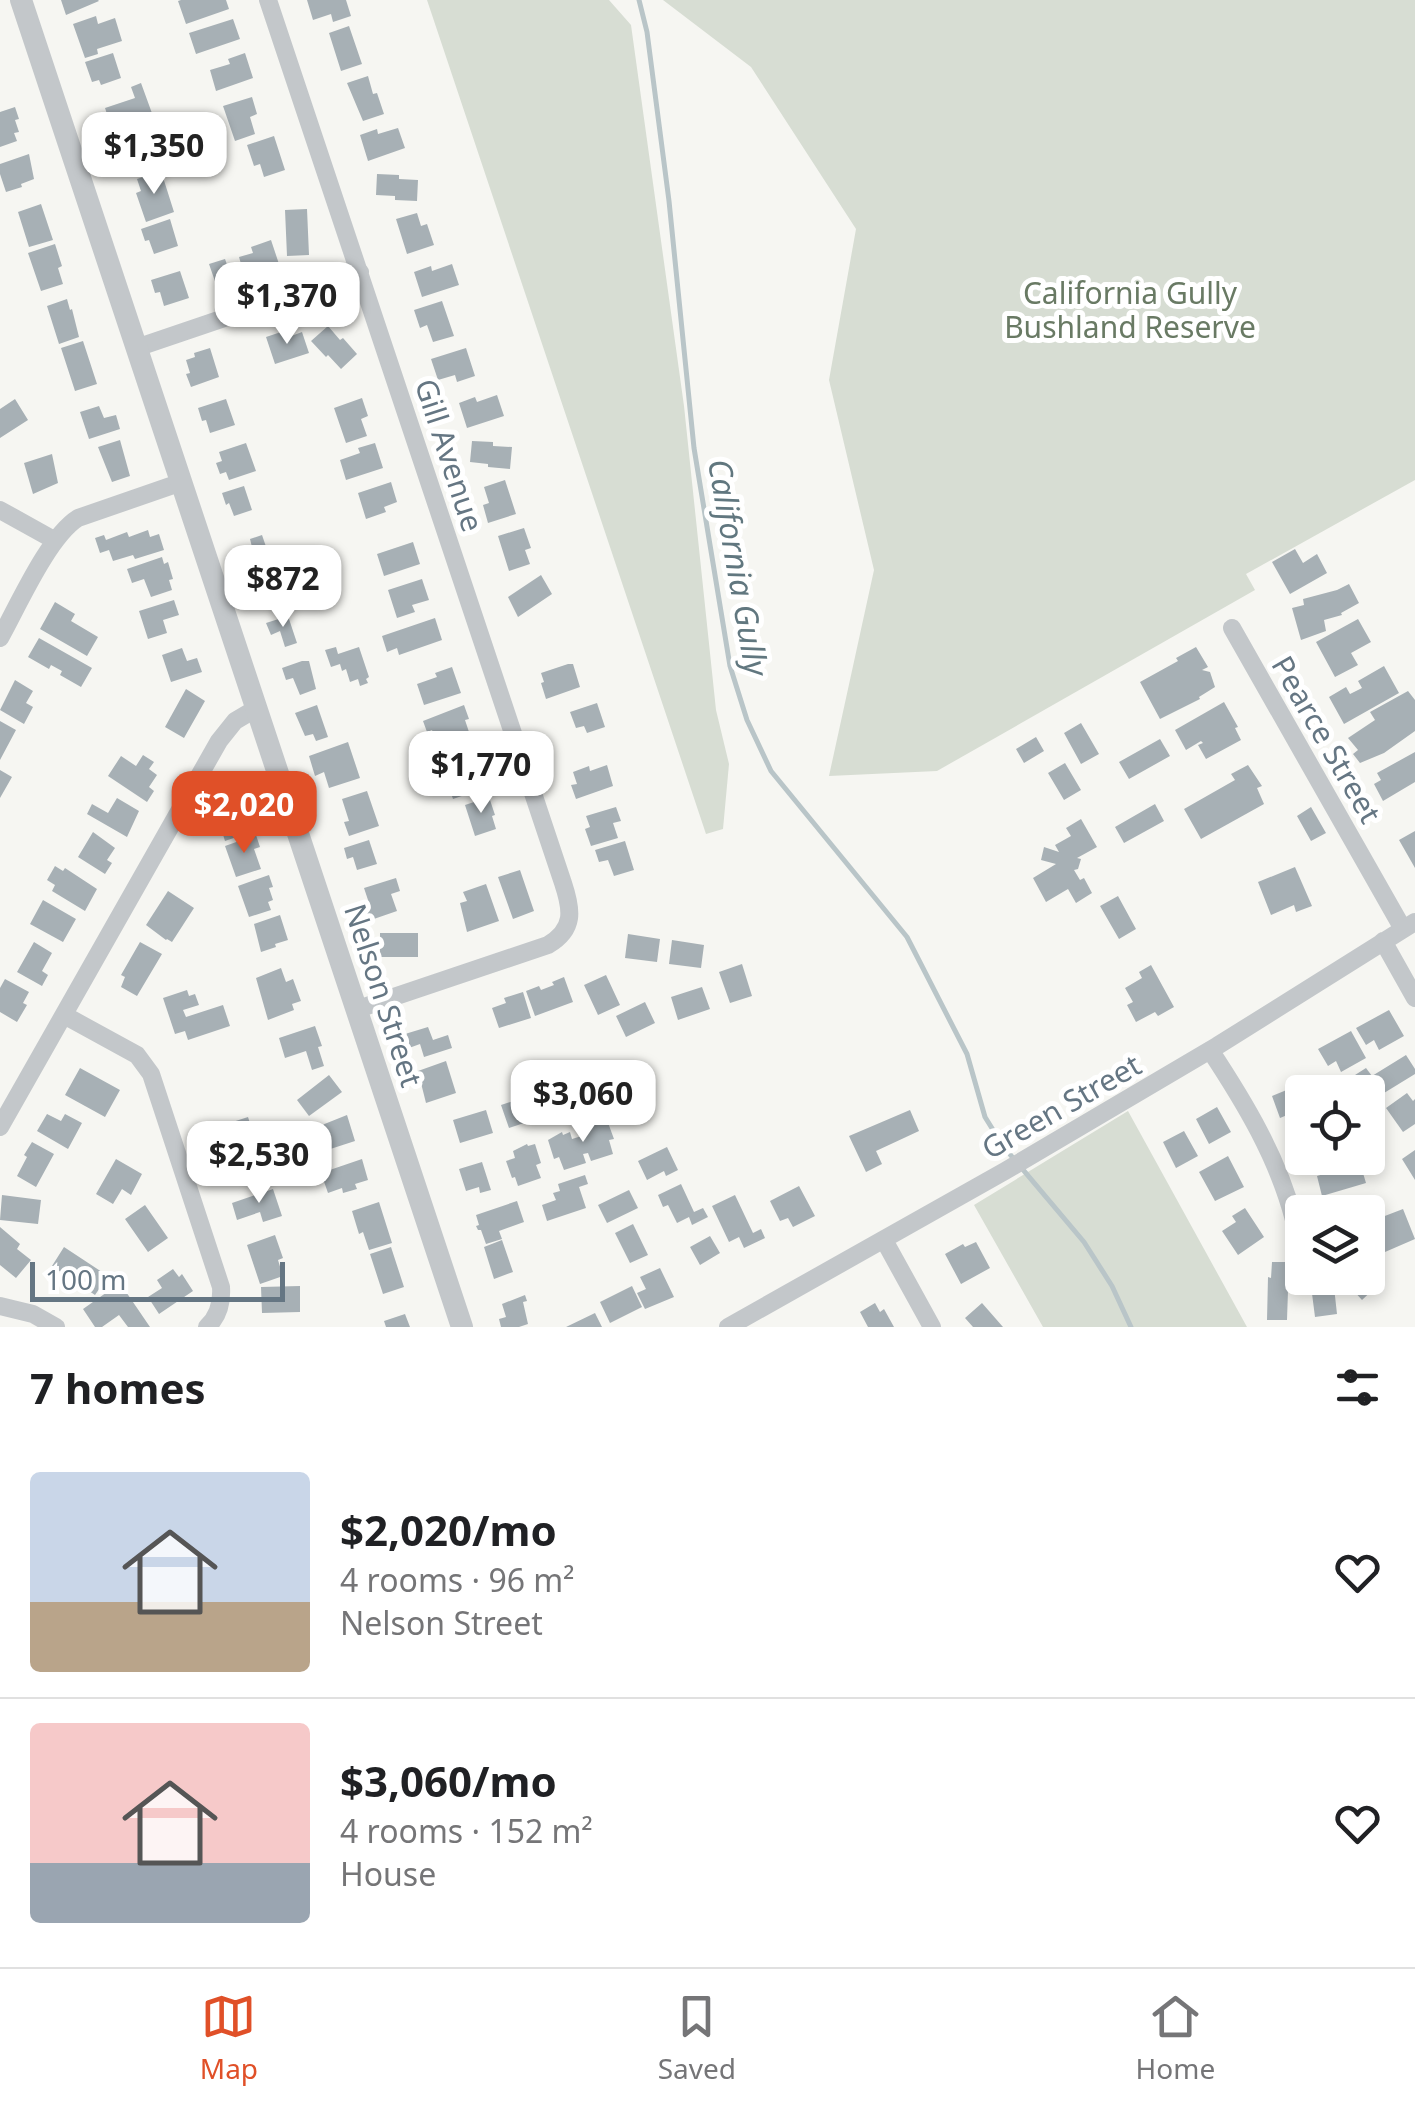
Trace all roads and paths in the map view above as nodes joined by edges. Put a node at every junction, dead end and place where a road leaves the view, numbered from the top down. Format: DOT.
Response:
graph roads {
  1 [pos="20,0"];
  2 [pos="268,0"];
  3 [pos="360,272"];
  4 [pos="136,348"];
  5 [pos="182,482"];
  6 [pos="0,510"];
  7 [pos="54,540"];
  8 [pos="1232,628"];
  9 [pos="0,638"];
  10 [pos="257,708"];
  11 [pos="1409,926"];
  12 [pos="1384,941"];
  13 [pos="1415,998"];
  14 [pos="358,1009"];
  15 [pos="64,1014"];
  16 [pos="1210,1050"];
  17 [pos="0,1127"];
  18 [pos="1287,1195"];
  19 [pos="884,1240"];
  20 [pos="0,1306"];
  21 [pos="56,1327"];
  22 [pos="207,1327"];
  23 [pos="462,1327"];
  24 [pos="728,1327"];
  25 [pos="932,1327"];
  1 -- 4 [label="street, Nelson Street"];
  2 -- 3 [label="street, Gill Avenue"];
  3 -- 4 [label="street"];
  3 -- 14 [label="street, Gill Avenue"];
  4 -- 5 [label="street, Nelson Street"];
  5 -- 7 [label="street"];
  5 -- 10 [label="street, Nelson Street"];
  6 -- 7 [label="street"];
  7 -- 9 [label="street"];
  8 -- 11 [label="street, Pearce Street"];
  10 -- 14 [label="street, Nelson Street"];
  10 -- 15 [label="street"];
  11 -- 12 [label="street, Green Street"];
  12 -- 13 [label="street"];
  12 -- 16 [label="street, Green Street"];
  14 -- 23 [label="street, Nelson Street"];
  15 -- 17 [label="street"];
  15 -- 22 [label="street"];
  16 -- 18 [label="street"];
  16 -- 19 [label="street, Green Street"];
  19 -- 24 [label="street, Green Street"];
  19 -- 25 [label="street"];
  20 -- 21 [label="street"];
}
